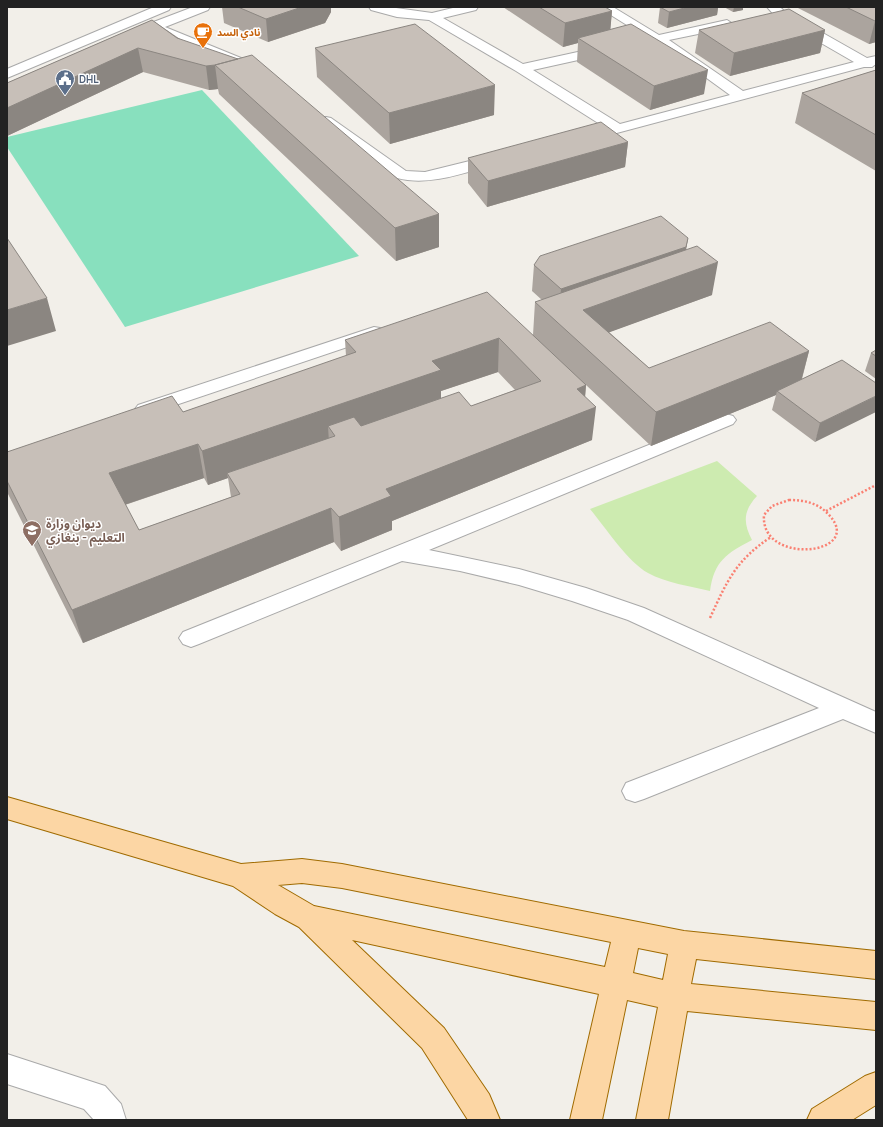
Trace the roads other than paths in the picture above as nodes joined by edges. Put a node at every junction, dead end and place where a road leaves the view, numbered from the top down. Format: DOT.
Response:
graph roads {
  1 [pos="166,7"];
  2 [pos="204,7"];
  3 [pos="375,7"];
  4 [pos="472,7"];
  5 [pos="604,7"];
  6 [pos="776,11"];
  7 [pos="432,17"];
  8 [pos="764,17"];
  9 [pos="741,22"];
  10 [pos="154,27"];
  11 [pos="139,33"];
  12 [pos="657,38"];
  13 [pos="871,62"];
  14 [pos="246,66"];
  15 [pos="521,68"];
  16 [pos="7,74"];
  17 [pos="740,96"];
  18 [pos="314,113"];
  19 [pos="618,129"];
  20 [pos="566,142"];
  21 [pos="514,155"];
  22 [pos="387,328"];
  23 [pos="126,415"];
  24 [pos="726,420"];
  25 [pos="402,553"];
  26 [pos="191,638"];
  27 [pos="844,708"];
  28 [pos="876,723"];
  29 [pos="635,791"];
  30 [pos="7,808"];
  31 [pos="241,876"];
  32 [pos="309,918"];
  33 [pos="627,933"];
  34 [pos="684,944"];
  35 [pos="876,966"];
  36 [pos="616,985"];
  37 [pos="674,996"];
  38 [pos="876,1016"];
  39 [pos="7,1069"];
  40 [pos="876,1087"];
  41 [pos="110,1120"];
  42 [pos="484,1120"];
  43 [pos="586,1120"];
  44 [pos="652,1120"];
  45 [pos="823,1120"];
  1 -- 16 [label="street"];
  2 -- 10 [label="street"];
  3 -- 7 [label="street"];
  4 -- 7 [label="street"];
  5 -- 12 [label="street"];
  6 -- 8 [label="street"];
  6 -- 13 [label="street"];
  7 -- 15 [label="street"];
  9 -- 12 [label="street"];
  10 -- 11 [label="street"];
  10 -- 14 [label="street"];
  12 -- 15 [label="street"];
  12 -- 17 [label="street"];
  13 -- 17 [label="street"];
  15 -- 19 [label="street"];
  17 -- 19 [label="street"];
  18 -- 21 [label="street"];
  19 -- 20 [label="street"];
  22 -- 23 [label="street"];
  24 -- 25 [label="street"];
  25 -- 26 [label="street"];
  25 -- 27 [label="street"];
  27 -- 28 [label="street"];
  27 -- 29 [label="street"];
  30 -- 31 [label="main road"];
  31 -- 32 [label="main road"];
  31 -- 33 [label="main road"];
  32 -- 36 [label="main road"];
  32 -- 42 [label="main road"];
  33 -- 34 [label="main road"];
  33 -- 36 [label="main road"];
  34 -- 35 [label="main road"];
  34 -- 37 [label="main road"];
  36 -- 37 [label="main road"];
  36 -- 43 [label="main road"];
  37 -- 38 [label="main road"];
  37 -- 44 [label="main road"];
  39 -- 41 [label="street"];
  40 -- 45 [label="main road"];
}
